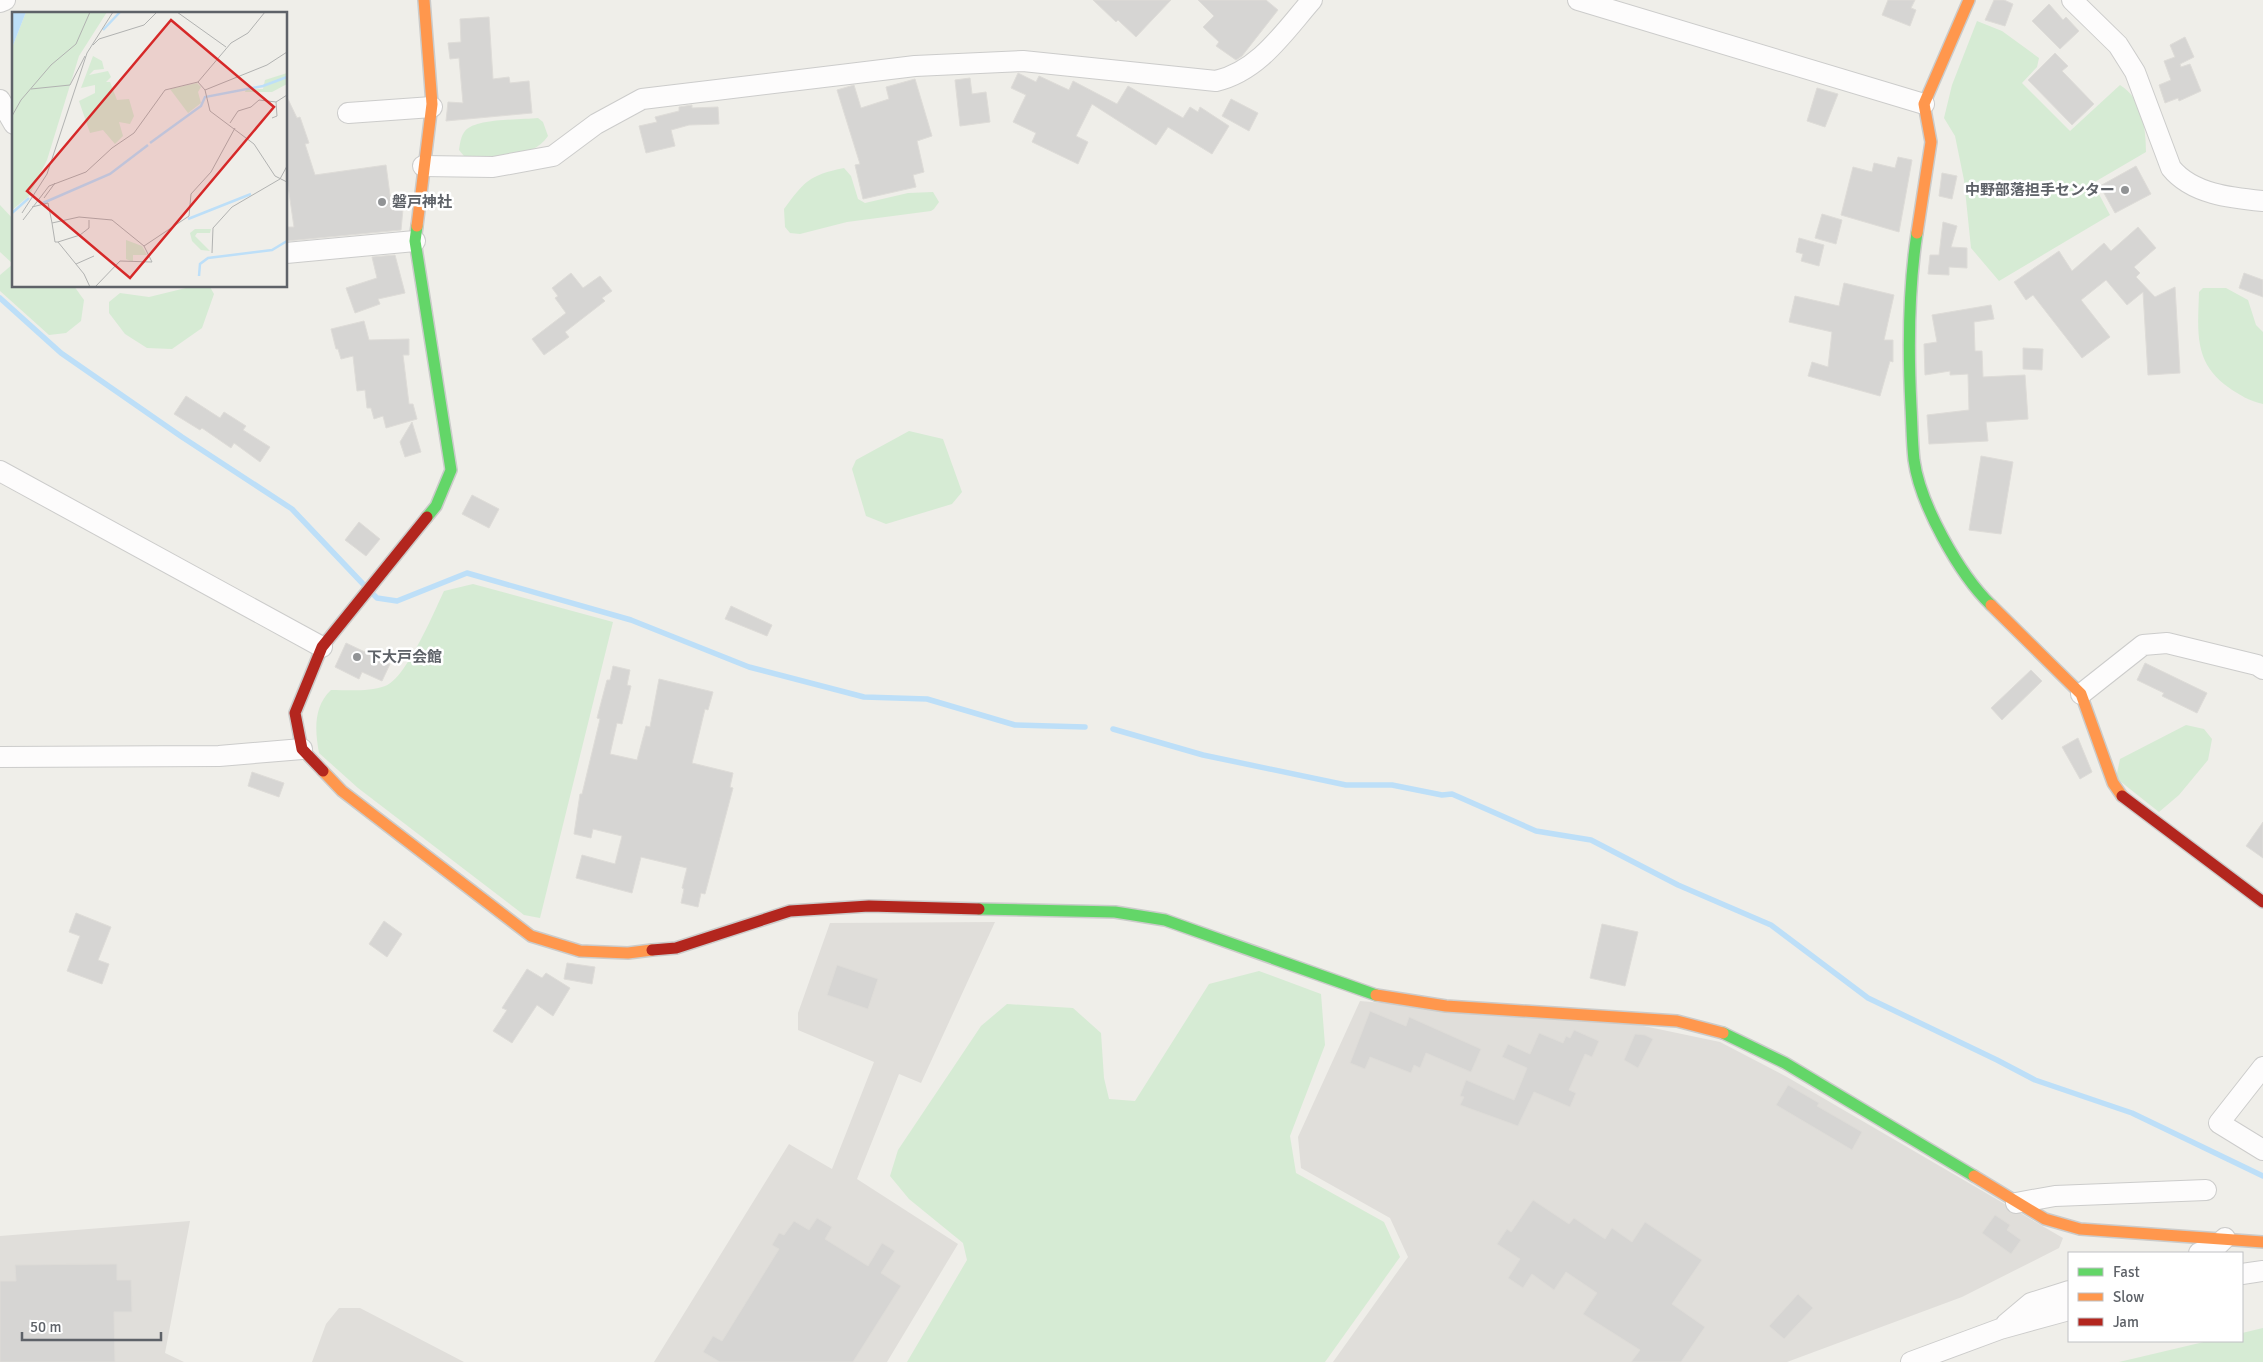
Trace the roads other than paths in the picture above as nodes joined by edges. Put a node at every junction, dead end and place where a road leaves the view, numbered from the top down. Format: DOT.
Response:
graph roads {
  1 [pos="5,0"];
  2 [pos="424,0"];
  3 [pos="1312,0"];
  4 [pos="1578,0"];
  5 [pos="1969,0"];
  6 [pos="2072,0"];
  7 [pos="0,2"];
  8 [pos="0,100"];
  9 [pos="1924,104"];
  10 [pos="432,107"];
  11 [pos="348,113"];
  12 [pos="12,121"];
  13 [pos="423,166"];
  14 [pos="2263,201"];
  15 [pos="415,241"];
  16 [pos="288,253"];
  17 [pos="0,471"];
  18 [pos="322,647"];
  19 [pos="2263,669"];
  20 [pos="2081,694"];
  21 [pos="302,749"];
  22 [pos="0,757"];
  23 [pos="2263,902"];
  24 [pos="2263,1067"];
  25 [pos="2263,1150"];
  26 [pos="2206,1190"];
  27 [pos="2016,1203"];
  28 [pos="2225,1238"];
  29 [pos="2263,1242"];
  30 [pos="2203,1252"];
  31 [pos="2263,1271"];
  32 [pos="2243,1274"];
  33 [pos="2068,1292"];
  34 [pos="2068,1310"];
  35 [pos="2000,1328"];
  36 [pos="1911,1362"];
  1 -- 7 [label="street"];
  2 -- 10 [label="street"];
  3 -- 13 [label="street"];
  4 -- 9 [label="street"];
  5 -- 9 [label="street"];
  6 -- 14 [label="street"];
  8 -- 12 [label="street"];
  9 -- 20 [label="street"];
  10 -- 11 [label="street"];
  10 -- 13 [label="street"];
  13 -- 15 [label="street"];
  15 -- 16 [label="street"];
  15 -- 18 [label="street"];
  17 -- 18 [label="street"];
  18 -- 21 [label="street"];
  19 -- 20 [label="street"];
  20 -- 23 [label="street"];
  21 -- 22 [label="street"];
  21 -- 27 [label="street"];
  24 -- 25 [label="street"];
  26 -- 27 [label="street"];
  27 -- 28 [label="street"];
  28 -- 29 [label="street"];
  28 -- 30 [label="street"];
  31 -- 32 [label="street"];
  33 -- 35 [label="street"];
  34 -- 35 [label="street"];
  35 -- 36 [label="street"];
}
